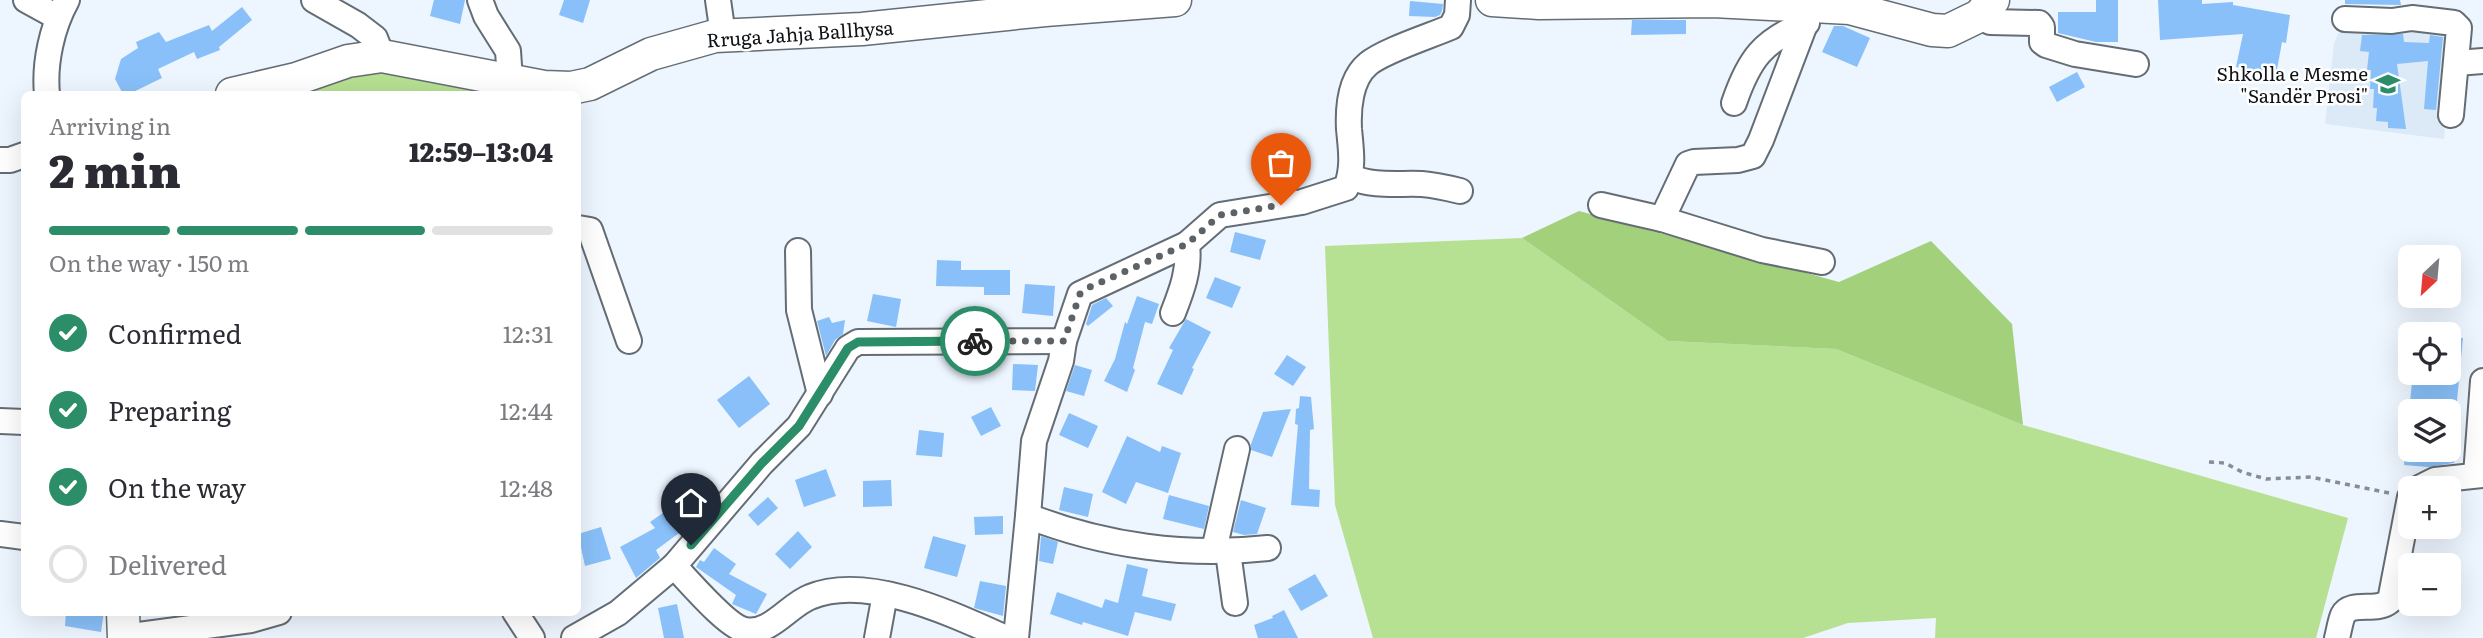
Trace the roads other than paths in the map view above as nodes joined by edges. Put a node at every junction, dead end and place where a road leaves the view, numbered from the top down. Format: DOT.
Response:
graph roads {
  1 [pos="26,0"];
  2 [pos="314,0"];
  3 [pos="481,0"];
  4 [pos="718,0"];
  5 [pos="1175,0"];
  6 [pos="1458,0"];
  7 [pos="1492,0"];
  8 [pos="1500,0"];
  9 [pos="1850,4"];
  10 [pos="1986,8"];
  11 [pos="62,9"];
  12 [pos="2412,9"];
  13 [pos="1809,14"];
  14 [pos="2345,19"];
  15 [pos="723,35"];
  16 [pos="382,56"];
  17 [pos="2483,61"];
  18 [pos="2457,62"];
  19 [pos="2136,64"];
  20 [pos="514,86"];
  21 [pos="47,91"];
  22 [pos="245,91"];
  23 [pos="1734,103"];
  24 [pos="2451,115"];
  25 [pos="21,156"];
  26 [pos="0,160"];
  27 [pos="1351,177"];
  28 [pos="1460,191"];
  29 [pos="1601,205"];
  30 [pos="1662,219"];
  31 [pos="581,228"];
  32 [pos="1187,244"];
  33 [pos="798,251"];
  34 [pos="1822,262"];
  35 [pos="1173,313"];
  36 [pos="629,341"];
  37 [pos="1064,341"];
  38 [pos="2483,381"];
  39 [pos="820,394"];
  40 [pos="0,421"];
  41 [pos="21,422"];
  42 [pos="1237,449"];
  43 [pos="2479,475"];
  44 [pos="2461,477"];
  45 [pos="1028,516"];
  46 [pos="0,534"];
  47 [pos="21,537"];
  48 [pos="2403,539"];
  49 [pos="1268,548"];
  50 [pos="1221,551"];
  51 [pos="674,566"];
  52 [pos="885,594"];
  53 [pos="1235,603"];
  54 [pos="265,616"];
  55 [pos="517,616"];
  56 [pos="124,629"];
  57 [pos="576,629"];
  58 [pos="532,638"];
  59 [pos="877,638"];
  60 [pos="1006,638"];
  61 [pos="1016,638"];
  62 [pos="2337,638"];
  1 -- 11 [label="street"];
  2 -- 16 [label="street"];
  3 -- 20 [label="street"];
  4 -- 15 [label="street"];
  5 -- 15 [label="main road, Rruga Jahja Ballhysa"];
  6 -- 27 [label="street"];
  7 -- 8 [label="main road"];
  8 -- 13 [label="main road"];
  9 -- 10 [label="main road"];
  9 -- 13 [label="main road"];
  10 -- 19 [label="street"];
  11 -- 21 [label="street"];
  12 -- 14 [label="street"];
  12 -- 18 [label="street"];
  13 -- 23 [label="street"];
  13 -- 30 [label="street"];
  15 -- 20 [label="main road, Rruga Jahja Ballhysa"];
  16 -- 20 [label="main road, Rruga Jahja Ballhysa"];
  16 -- 22 [label="main road, Rruga Jahja Ballhysa"];
  17 -- 18 [label="street"];
  18 -- 24 [label="street"];
  25 -- 26 [label="street"];
  27 -- 28 [label="street"];
  27 -- 32 [label="street"];
  29 -- 30 [label="street"];
  30 -- 34 [label="street"];
  31 -- 36 [label="street"];
  32 -- 35 [label="street"];
  32 -- 37 [label="street"];
  33 -- 39 [label="street"];
  37 -- 39 [label="street"];
  37 -- 45 [label="street"];
  38 -- 43 [label="street"];
  39 -- 51 [label="street"];
  40 -- 41 [label="street"];
  42 -- 50 [label="street"];
  43 -- 44 [label="street"];
  45 -- 50 [label="street"];
  45 -- 61 [label="street"];
  46 -- 47 [label="street"];
  48 -- 62 [label="street"];
  49 -- 50 [label="street"];
  50 -- 53 [label="street"];
  51 -- 52 [label="street"];
  51 -- 57 [label="street"];
  52 -- 59 [label="street"];
  52 -- 60 [label="street"];
  54 -- 56 [label="street"];
  55 -- 58 [label="street"];
}
